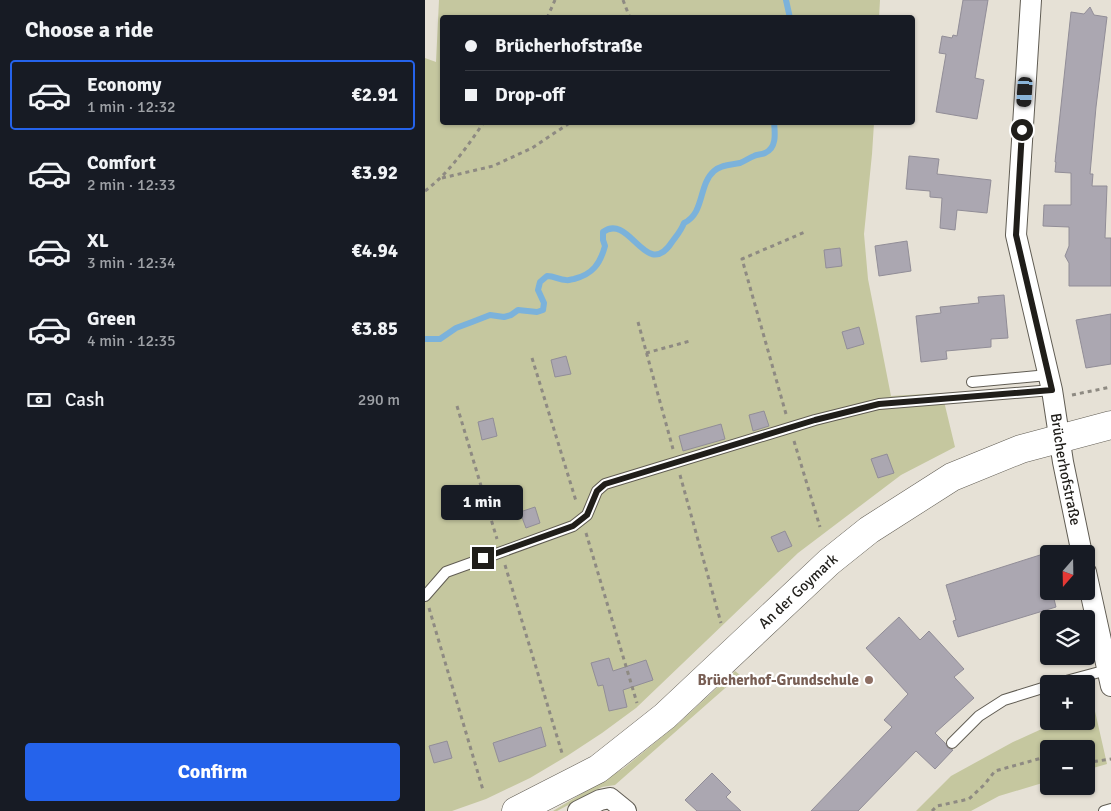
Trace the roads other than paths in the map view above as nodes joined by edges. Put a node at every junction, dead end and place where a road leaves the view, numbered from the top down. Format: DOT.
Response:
graph roads {
  1 [pos="1031,0"];
  2 [pos="972,382"];
  3 [pos="1050,382"];
  4 [pos="1111,426"];
  5 [pos="1059,438"];
  6 [pos="1080,545"];
  7 [pos="425,596"];
  8 [pos="1092,600"];
  9 [pos="1109,678"];
  10 [pos="1095,680"];
  11 [pos="1040,689"];
  12 [pos="952,743"];
  13 [pos="1111,809"];
  14 [pos="517,811"];
  15 [pos="578,811"];
  16 [pos="626,811"];
  17 [pos="1104,811"];
  1 -- 3 [label="street, Brücherhofstraße"];
  2 -- 3 [label="lane"];
  3 -- 5 [label="street, Brücherhofstraße"];
  3 -- 7 [label="lane"];
  4 -- 5 [label="main road, An der Goymark"];
  5 -- 6 [label="street, Brücherhofstraße"];
  5 -- 14 [label="main road, An der Goymark"];
  8 -- 9 [label="street"];
  9 -- 10 [label="lane"];
  11 -- 12 [label="lane"];
  13 -- 17 [label="lane"];
  15 -- 16 [label="street"];
}
